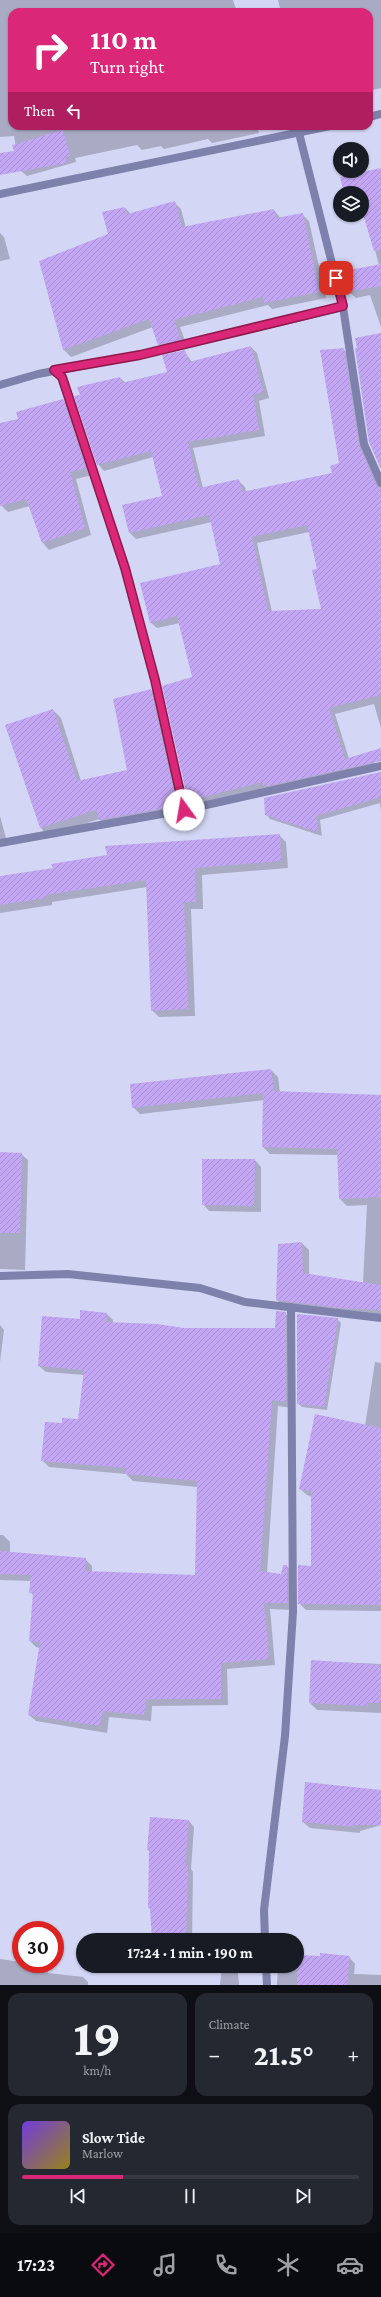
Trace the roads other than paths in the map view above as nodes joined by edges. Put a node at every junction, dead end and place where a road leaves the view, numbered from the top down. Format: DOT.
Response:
graph roads {
  1 [pos="312,130"];
  2 [pos="299,133"];
  3 [pos="0,194"];
  4 [pos="343,306"];
  5 [pos="54,370"];
  6 [pos="0,384"];
  7 [pos="381,483"];
  8 [pos="381,766"];
  9 [pos="184,810"];
  10 [pos="0,843"];
  11 [pos="0,1276"];
  12 [pos="291,1306"];
  13 [pos="381,1318"];
  14 [pos="265,1933"];
  15 [pos="266,1973"];
  16 [pos="267,1985"];
  1 -- 2 [label="street"];
  2 -- 3 [label="street"];
  2 -- 4 [label="street"];
  4 -- 5 [label="street"];
  4 -- 7 [label="street"];
  5 -- 6 [label="street"];
  5 -- 9 [label="street"];
  8 -- 9 [label="street"];
  9 -- 10 [label="street"];
  11 -- 12 [label="street"];
  12 -- 13 [label="street"];
  12 -- 14 [label="street"];
  15 -- 16 [label="street"];
}
